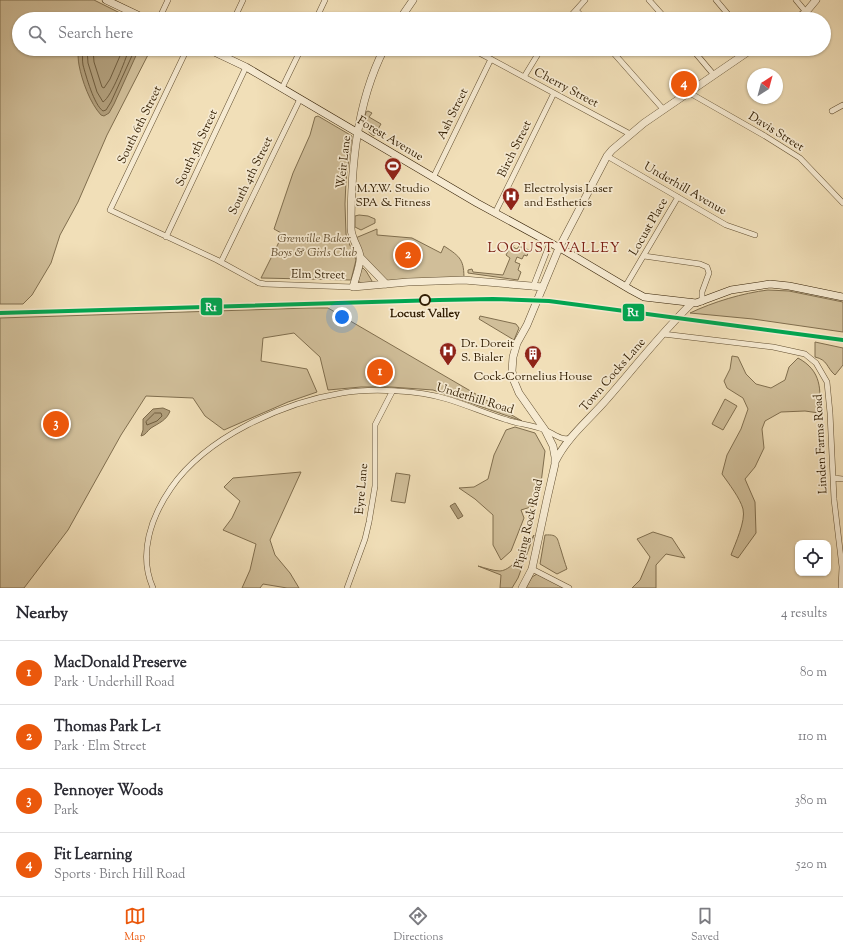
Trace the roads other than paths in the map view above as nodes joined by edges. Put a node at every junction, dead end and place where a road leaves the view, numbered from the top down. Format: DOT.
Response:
graph roads {
  1 [pos="106,0"];
  2 [pos="168,0"];
  3 [pos="243,0"];
  4 [pos="325,0"];
  5 [pos="413,0"];
  6 [pos="585,0"];
  7 [pos="649,0"];
  8 [pos="716,0"];
  9 [pos="796,0"];
  10 [pos="816,0"];
  11 [pos="576,10"];
  12 [pos="131,12"];
  13 [pos="162,12"];
  14 [pos="237,12"];
  15 [pos="319,12"];
  16 [pos="405,12"];
  17 [pos="660,12"];
  18 [pos="726,12"];
  19 [pos="806,12"];
  20 [pos="184,56"];
  21 [pos="227,56"];
  22 [pos="298,56"];
  23 [pos="381,56"];
  24 [pos="485,56"];
  25 [pos="537,56"];
  26 [pos="616,56"];
  27 [pos="698,56"];
  28 [pos="742,56"];
  29 [pos="491,59"];
  30 [pos="246,67"];
  31 [pos="714,75"];
  32 [pos="524,77"];
  33 [pos="282,88"];
  34 [pos="688,92"];
  35 [pos="554,93"];
  36 [pos="300,99"];
  37 [pos="843,105"];
  38 [pos="663,109"];
  39 [pos="832,110"];
  40 [pos="358,133"];
  41 [pos="630,134"];
  42 [pos="607,156"];
  43 [pos="433,178"];
  44 [pos="678,197"];
  45 [pos="843,202"];
  46 [pos="110,210"];
  47 [pos="494,213"];
  48 [pos="756,235"];
  49 [pos="166,236"];
  50 [pos="550,243"];
  51 [pos="560,248"];
  52 [pos="644,256"];
  53 [pos="360,257"];
  54 [pos="221,262"];
  55 [pos="386,284"];
  56 [pos="533,286"];
  57 [pos="353,287"];
  58 [pos="543,287"];
  59 [pos="625,287"];
  60 [pos="843,297"];
  61 [pos="702,302"];
  62 [pos="692,303"];
  63 [pos="663,334"];
  64 [pos="392,392"];
  65 [pos="545,430"];
  66 [pos="570,438"];
  67 [pos="554,464"];
  68 [pos="833,478"];
  69 [pos="843,479"];
  70 [pos="532,569"];
  71 [pos="153,588"];
  72 [pos="347,588"];
  73 [pos="522,588"];
  74 [pos="569,588"];
  75 [pos="841,588"];
  1 -- 12 [label="street"];
  2 -- 13 [label="street"];
  3 -- 14 [label="street"];
  4 -- 15 [label="street"];
  5 -- 16 [label="street"];
  6 -- 11 [label="street"];
  7 -- 17 [label="street"];
  8 -- 18 [label="street"];
  9 -- 19 [label="street"];
  10 -- 19 [label="street"];
  20 -- 46 [label="street, South 6th Street"];
  21 -- 30 [label="street, Forest Avenue"];
  22 -- 33 [label="street"];
  23 -- 40 [label="street, Weir Lane"];
  24 -- 29 [label="street, Cherry Street"];
  25 -- 32 [label="street"];
  26 -- 38 [label="street"];
  27 -- 31 [label="street"];
  28 -- 31 [label="street"];
  29 -- 32 [label="street, Cherry Street"];
  29 -- 43 [label="street, Ash Street"];
  30 -- 33 [label="street, Forest Avenue"];
  30 -- 49 [label="street, South 5th Street"];
  31 -- 34 [label="street"];
  32 -- 35 [label="street, Cherry Street"];
  33 -- 36 [label="street, Forest Avenue"];
  34 -- 38 [label="street"];
  34 -- 45 [label="street, Davis Street"];
  35 -- 41 [label="street, Cherry Street"];
  35 -- 47 [label="street, Birch Street"];
  36 -- 40 [label="street, Forest Avenue"];
  36 -- 54 [label="street, South 4th Street"];
  37 -- 39 [label="street"];
  38 -- 41 [label="street"];
  40 -- 43 [label="street, Forest Avenue"];
  40 -- 53 [label="street, Weir Lane"];
  41 -- 42 [label="street"];
  42 -- 44 [label="street, Underhill Avenue"];
  42 -- 51 [label="street"];
  43 -- 47 [label="street, Forest Avenue"];
  44 -- 48 [label="street, Underhill Avenue"];
  44 -- 52 [label="street, Locust Place"];
  46 -- 49 [label="street, Elm Street"];
  47 -- 50 [label="street, Forest Avenue"];
  49 -- 54 [label="street, Elm Street"];
  50 -- 51 [label="street, Forest Avenue"];
  50 -- 56 [label="street"];
  51 -- 58 [label="street"];
  51 -- 59 [label="street, Forest Avenue"];
  52 -- 59 [label="street, Locust Place"];
  52 -- 61 [label="street"];
  53 -- 55 [label="street, Weir Lane"];
  53 -- 57 [label="street"];
  54 -- 57 [label="street, Elm Street"];
  55 -- 56 [label="street, Elm Street"];
  55 -- 57 [label="street, Elm Street"];
  56 -- 58 [label="street, Elm Street"];
  58 -- 65 [label="street"];
  59 -- 62 [label="street, Forest Avenue"];
  60 -- 61 [label="street, Forest Avenue"];
  61 -- 62 [label="street, Forest Avenue"];
  62 -- 63 [label="street, Town Cocks Lane"];
  63 -- 66 [label="street, Town Cocks Lane"];
  63 -- 68 [label="street, Linden Farms Road"];
  64 -- 65 [label="street, Underhill Road"];
  64 -- 71 [label="street, Underhill Road"];
  64 -- 72 [label="street, Eyre Lane"];
  65 -- 66 [label="street, Underhill Road"];
  65 -- 67 [label="street"];
  66 -- 67 [label="street, Town Cocks Lane"];
  67 -- 70 [label="street, Piping Rock Road"];
  68 -- 69 [label="street"];
  68 -- 75 [label="street, Linden Farms Road"];
  70 -- 73 [label="street, Piping Rock Road"];
  70 -- 74 [label="street"];
}
